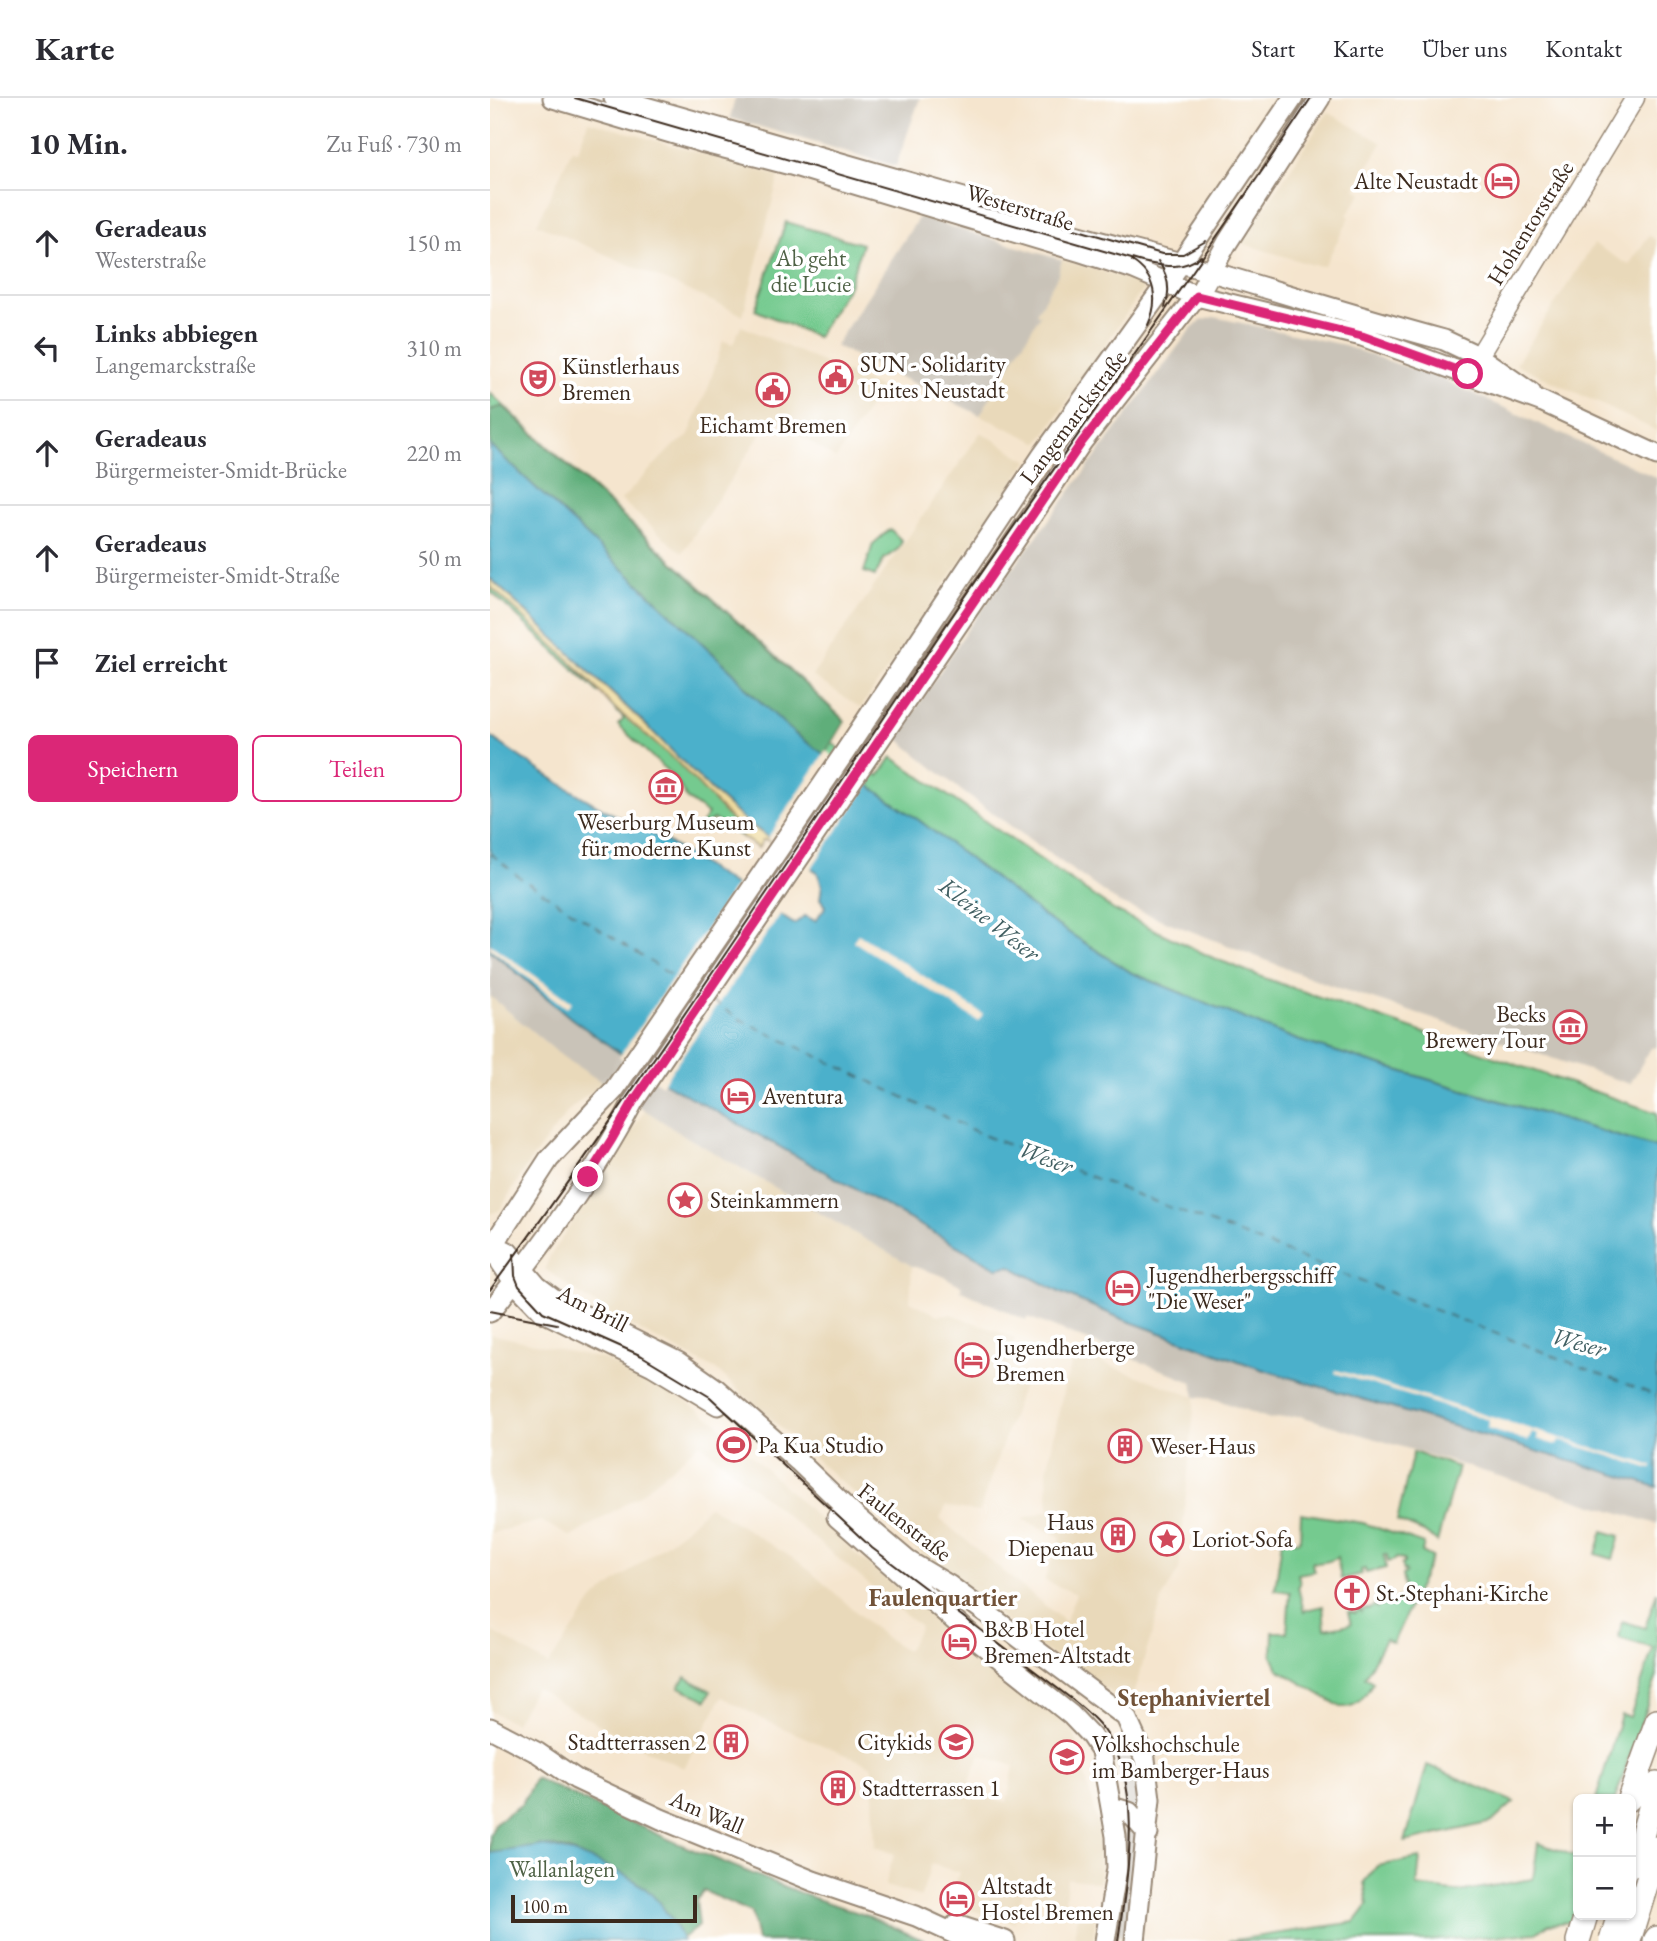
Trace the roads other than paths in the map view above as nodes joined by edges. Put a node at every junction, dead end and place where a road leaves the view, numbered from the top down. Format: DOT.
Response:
graph roads {
  1 [pos="553,98"];
  2 [pos="614,98"];
  3 [pos="1293,98"];
  4 [pos="1320,98"];
  5 [pos="1635,98"];
  6 [pos="1181,264"];
  7 [pos="1212,273"];
  8 [pos="1166,283"];
  9 [pos="1197,296"];
  10 [pos="1478,356"];
  11 [pos="1468,374"];
  12 [pos="1543,402"];
  13 [pos="1657,455"];
  14 [pos="491,1248"];
  15 [pos="519,1276"];
  16 [pos="490,1312"];
  17 [pos="711,1392"];
  18 [pos="1657,1721"];
  19 [pos="490,1728"];
  20 [pos="490,1742"];
  21 [pos="552,1761"];
  22 [pos="1657,1784"];
  23 [pos="1631,1794"];
  24 [pos="1112,1807"];
  25 [pos="1148,1834"];
  26 [pos="1657,1847"];
  27 [pos="1639,1877"];
  28 [pos="916,1916"];
  29 [pos="1585,1920"];
  30 [pos="1618,1920"];
  31 [pos="1656,1939"];
  32 [pos="970,1941"];
  33 [pos="1005,1941"];
  34 [pos="1105,1941"];
  35 [pos="1135,1941"];
  36 [pos="1578,1941"];
  37 [pos="1606,1941"];
  38 [pos="1612,1941"];
  39 [pos="1629,1941"];
  1 -- 8 [label="main road, Westerstraße"];
  2 -- 6 [label="main road, Westerstraße"];
  3 -- 6 [label="main road, Langemarckstraße"];
  4 -- 7 [label="main road, Langemarckstraße"];
  5 -- 10 [label="street, Hohentorstraße"];
  6 -- 7 [label="main road, Westerstraße"];
  6 -- 8 [label="main road, Langemarckstraße"];
  7 -- 9 [label="main road, Langemarckstraße"];
  7 -- 10 [label="main road, Westerstraße"];
  8 -- 9 [label="main road, Westerstraße"];
  8 -- 14 [label="main road, Langemarckstraße"];
  9 -- 11 [label="main road, Westerstraße"];
  9 -- 15 [label="main road, Langemarckstraße"];
  10 -- 11 [label="street, Hohentorstraße"];
  10 -- 12 [label="main road, Westerstraße"];
  11 -- 12 [label="main road, Westerstraße"];
  12 -- 13 [label="main road"];
  14 -- 15 [label="main road, Am Brill"];
  15 -- 16 [label="main road, Langemarckstraße"];
  15 -- 17 [label="main road, Am Brill"];
  17 -- 24 [label="main road, Faulenstraße"];
  17 -- 25 [label="main road, Faulenstraße"];
  18 -- 23 [label="highway"];
  19 -- 21 [label="main road, Am Wall"];
  20 -- 21 [label="main road"];
  21 -- 28 [label="main road, Am Wall"];
  22 -- 27 [label="highway"];
  24 -- 25 [label="main road"];
  24 -- 34 [label="main road"];
  25 -- 35 [label="main road, Faulenstraße"];
  26 -- 27 [label="highway"];
  27 -- 39 [label="highway, bridge"];
  28 -- 32 [label="main road, Am Wall"];
  28 -- 33 [label="main road, Am Wall"];
  29 -- 36 [label="highway"];
  30 -- 38 [label="highway, bridge"];
  31 -- 37 [label="street"];
}
